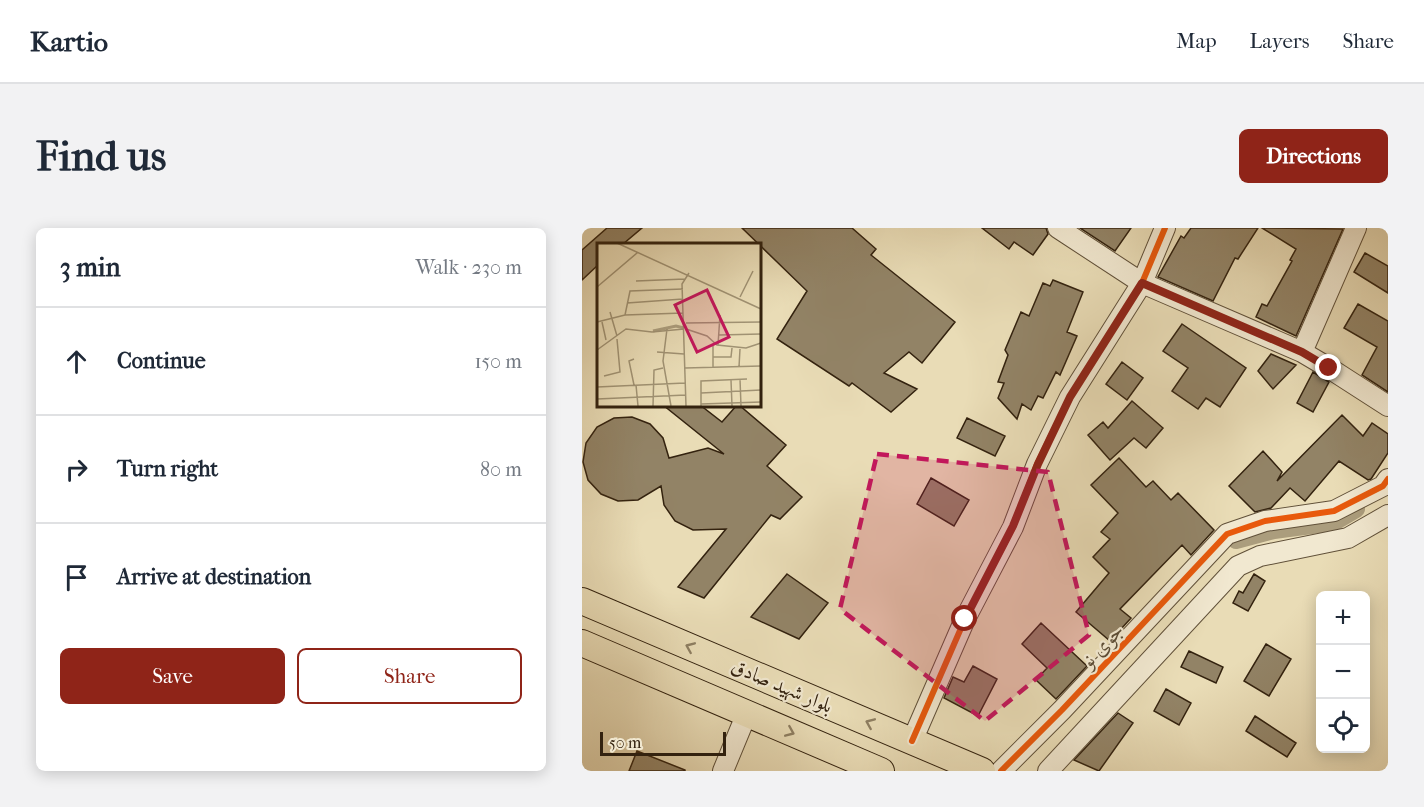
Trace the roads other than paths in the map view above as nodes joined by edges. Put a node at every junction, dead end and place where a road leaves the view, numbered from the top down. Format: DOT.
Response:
graph roads {
  1 [pos="1058,228"];
  2 [pos="1165,228"];
  3 [pos="1356,228"];
  4 [pos="1142,283"];
  5 [pos="1302,352"];
  6 [pos="1388,406"];
  7 [pos="1388,479"];
  8 [pos="1388,515"];
  9 [pos="582,601"];
  10 [pos="582,643"];
  11 [pos="747,713"];
  12 [pos="912,741"];
  13 [pos="723,771"];
  14 [pos="881,771"];
  15 [pos="982,771"];
  16 [pos="1001,771"];
  17 [pos="1048,771"];
  1 -- 4 [label="street"];
  2 -- 4 [label="street"];
  3 -- 5 [label="street"];
  4 -- 5 [label="street"];
  4 -- 12 [label="street"];
  5 -- 6 [label="street"];
  7 -- 16 [label="street"];
  8 -- 17 [label="street"];
  12 -- 9 [label="main road, بلوار شهید صادق, one-way"];
  10 -- 11 [label="main road, بلوار شهید صادق"];
  11 -- 13 [label="street"];
  11 -- 14 [label="main road, بلوار شهید صادق, one-way"];
  12 -- 15 [label="main road, بلوار شهید صادق"];
}
